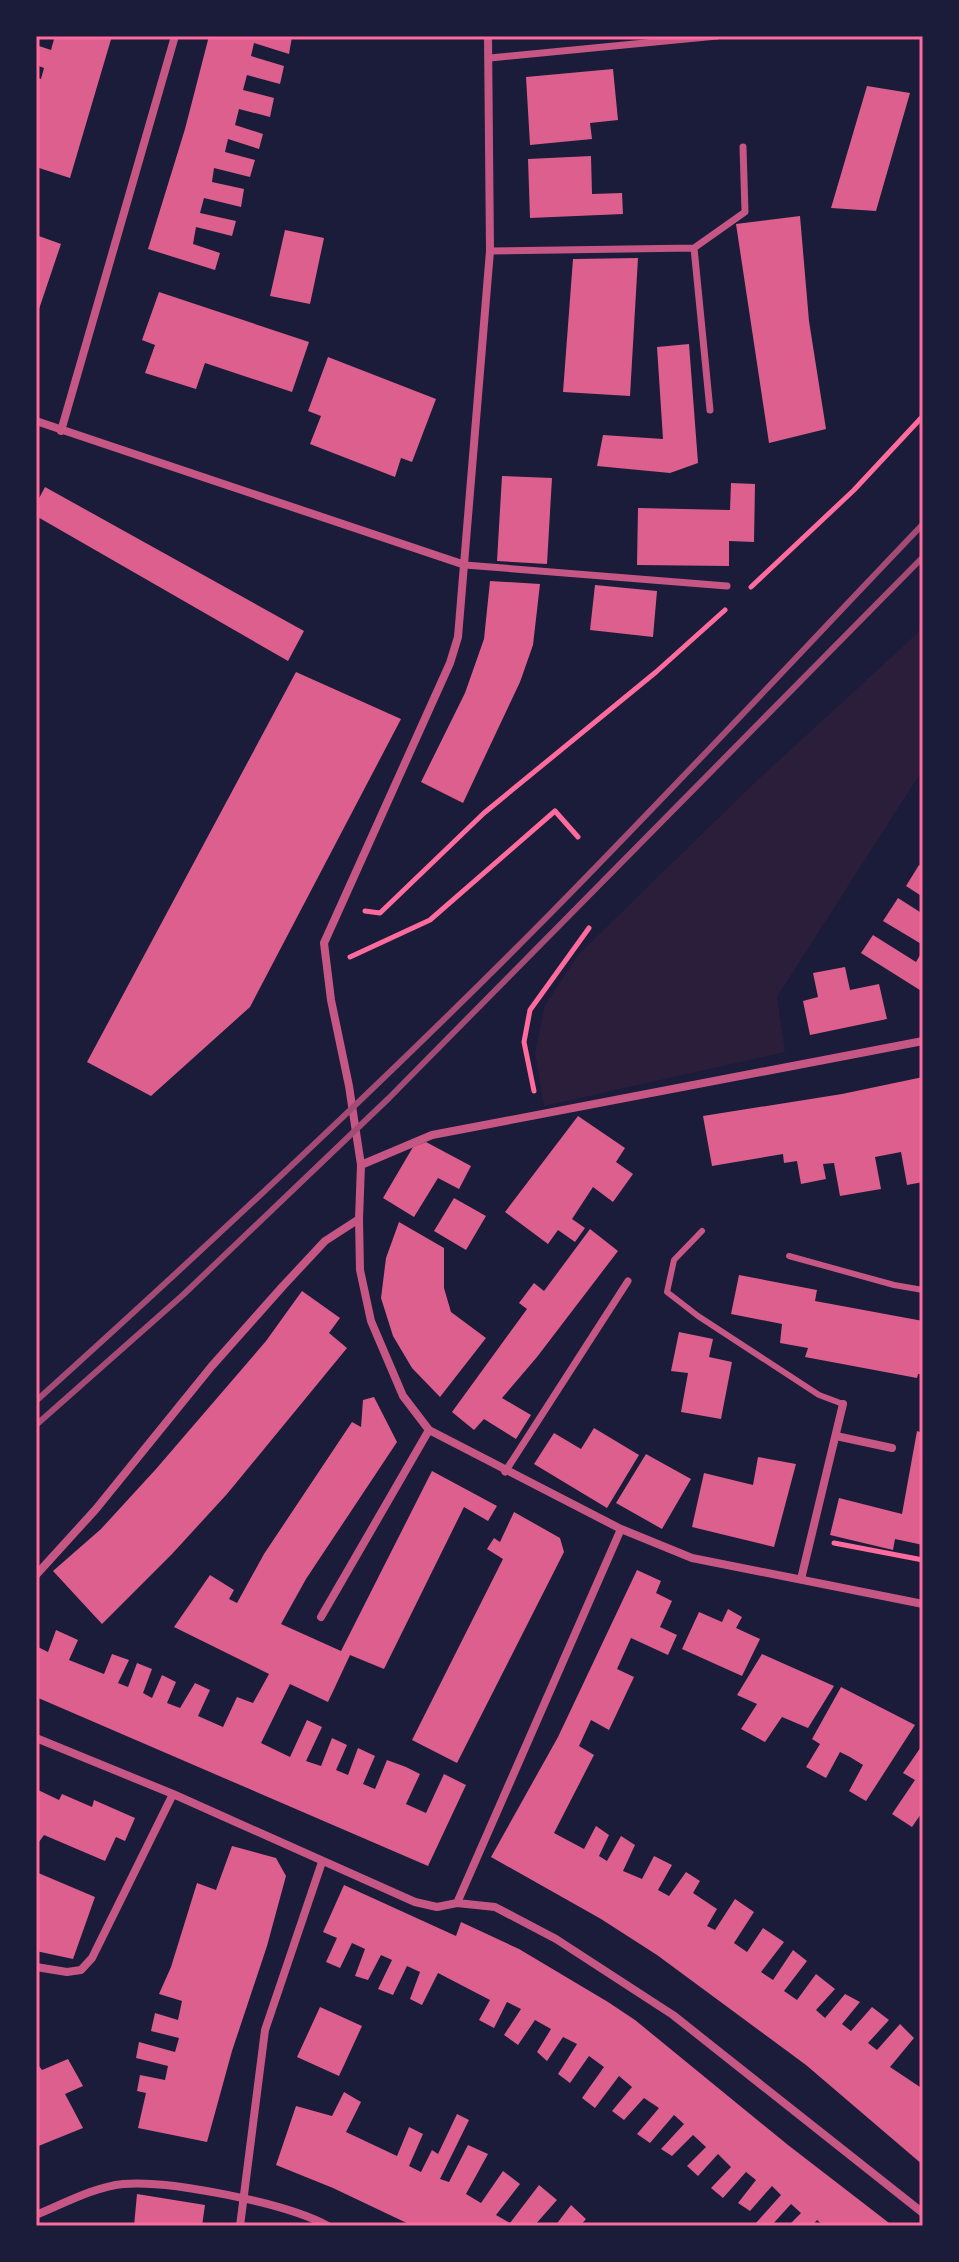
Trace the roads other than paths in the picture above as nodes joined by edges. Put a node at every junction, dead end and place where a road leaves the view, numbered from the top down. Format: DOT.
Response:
graph roads {
  1 [pos="175,36"];
  2 [pos="488,36"];
  3 [pos="717,36"];
  4 [pos="490,58"];
  5 [pos="743,147"];
  6 [pos="694,248"];
  7 [pos="490,251"];
  8 [pos="710,410"];
  9 [pos="36,421"];
  10 [pos="61,431"];
  11 [pos="465,565"];
  12 [pos="727,586"];
  13 [pos="923,1041"];
  14 [pos="361,1165"];
  15 [pos="359,1219"];
  16 [pos="702,1231"];
  17 [pos="789,1256"];
  18 [pos="628,1281"];
  19 [pos="923,1290"];
  20 [pos="843,1404"];
  21 [pos="429,1430"];
  22 [pos="836,1436"];
  23 [pos="892,1448"];
  24 [pos="505,1472"];
  25 [pos="621,1529"];
  26 [pos="36,1575"];
  27 [pos="801,1579"];
  28 [pos="923,1604"];
  29 [pos="321,1617"];
  30 [pos="36,1738"];
  31 [pos="173,1794"];
  32 [pos="322,1862"];
  33 [pos="457,1903"];
  34 [pos="36,1967"];
  35 [pos="244,2198"];
  36 [pos="923,2213"];
  37 [pos="36,2215"];
  38 [pos="240,2226"];
  39 [pos="328,2226"];
  1 -- 10 [label="street"];
  2 -- 4 [label="street"];
  3 -- 4 [label="street"];
  4 -- 7 [label="street"];
  5 -- 6 [label="street"];
  6 -- 7 [label="street"];
  6 -- 8 [label="street"];
  7 -- 11 [label="street"];
  9 -- 10 [label="street"];
  10 -- 11 [label="street"];
  11 -- 12 [label="street"];
  11 -- 14 [label="street"];
  13 -- 14 [label="street"];
  14 -- 15 [label="street"];
  15 -- 21 [label="street"];
  15 -- 26 [label="street"];
  16 -- 20 [label="lane"];
  17 -- 19 [label="lane"];
  18 -- 24 [label="street"];
  20 -- 22 [label="street"];
  21 -- 24 [label="street"];
  21 -- 29 [label="street"];
  22 -- 23 [label="street"];
  22 -- 27 [label="street"];
  24 -- 25 [label="street"];
  25 -- 27 [label="street"];
  25 -- 33 [label="street"];
  27 -- 28 [label="street"];
  30 -- 31 [label="street"];
  31 -- 32 [label="street"];
  31 -- 34 [label="street"];
  32 -- 33 [label="street"];
  32 -- 35 [label="street"];
  33 -- 36 [label="street"];
  35 -- 37 [label="street"];
  35 -- 38 [label="street"];
  35 -- 39 [label="street"];
}
